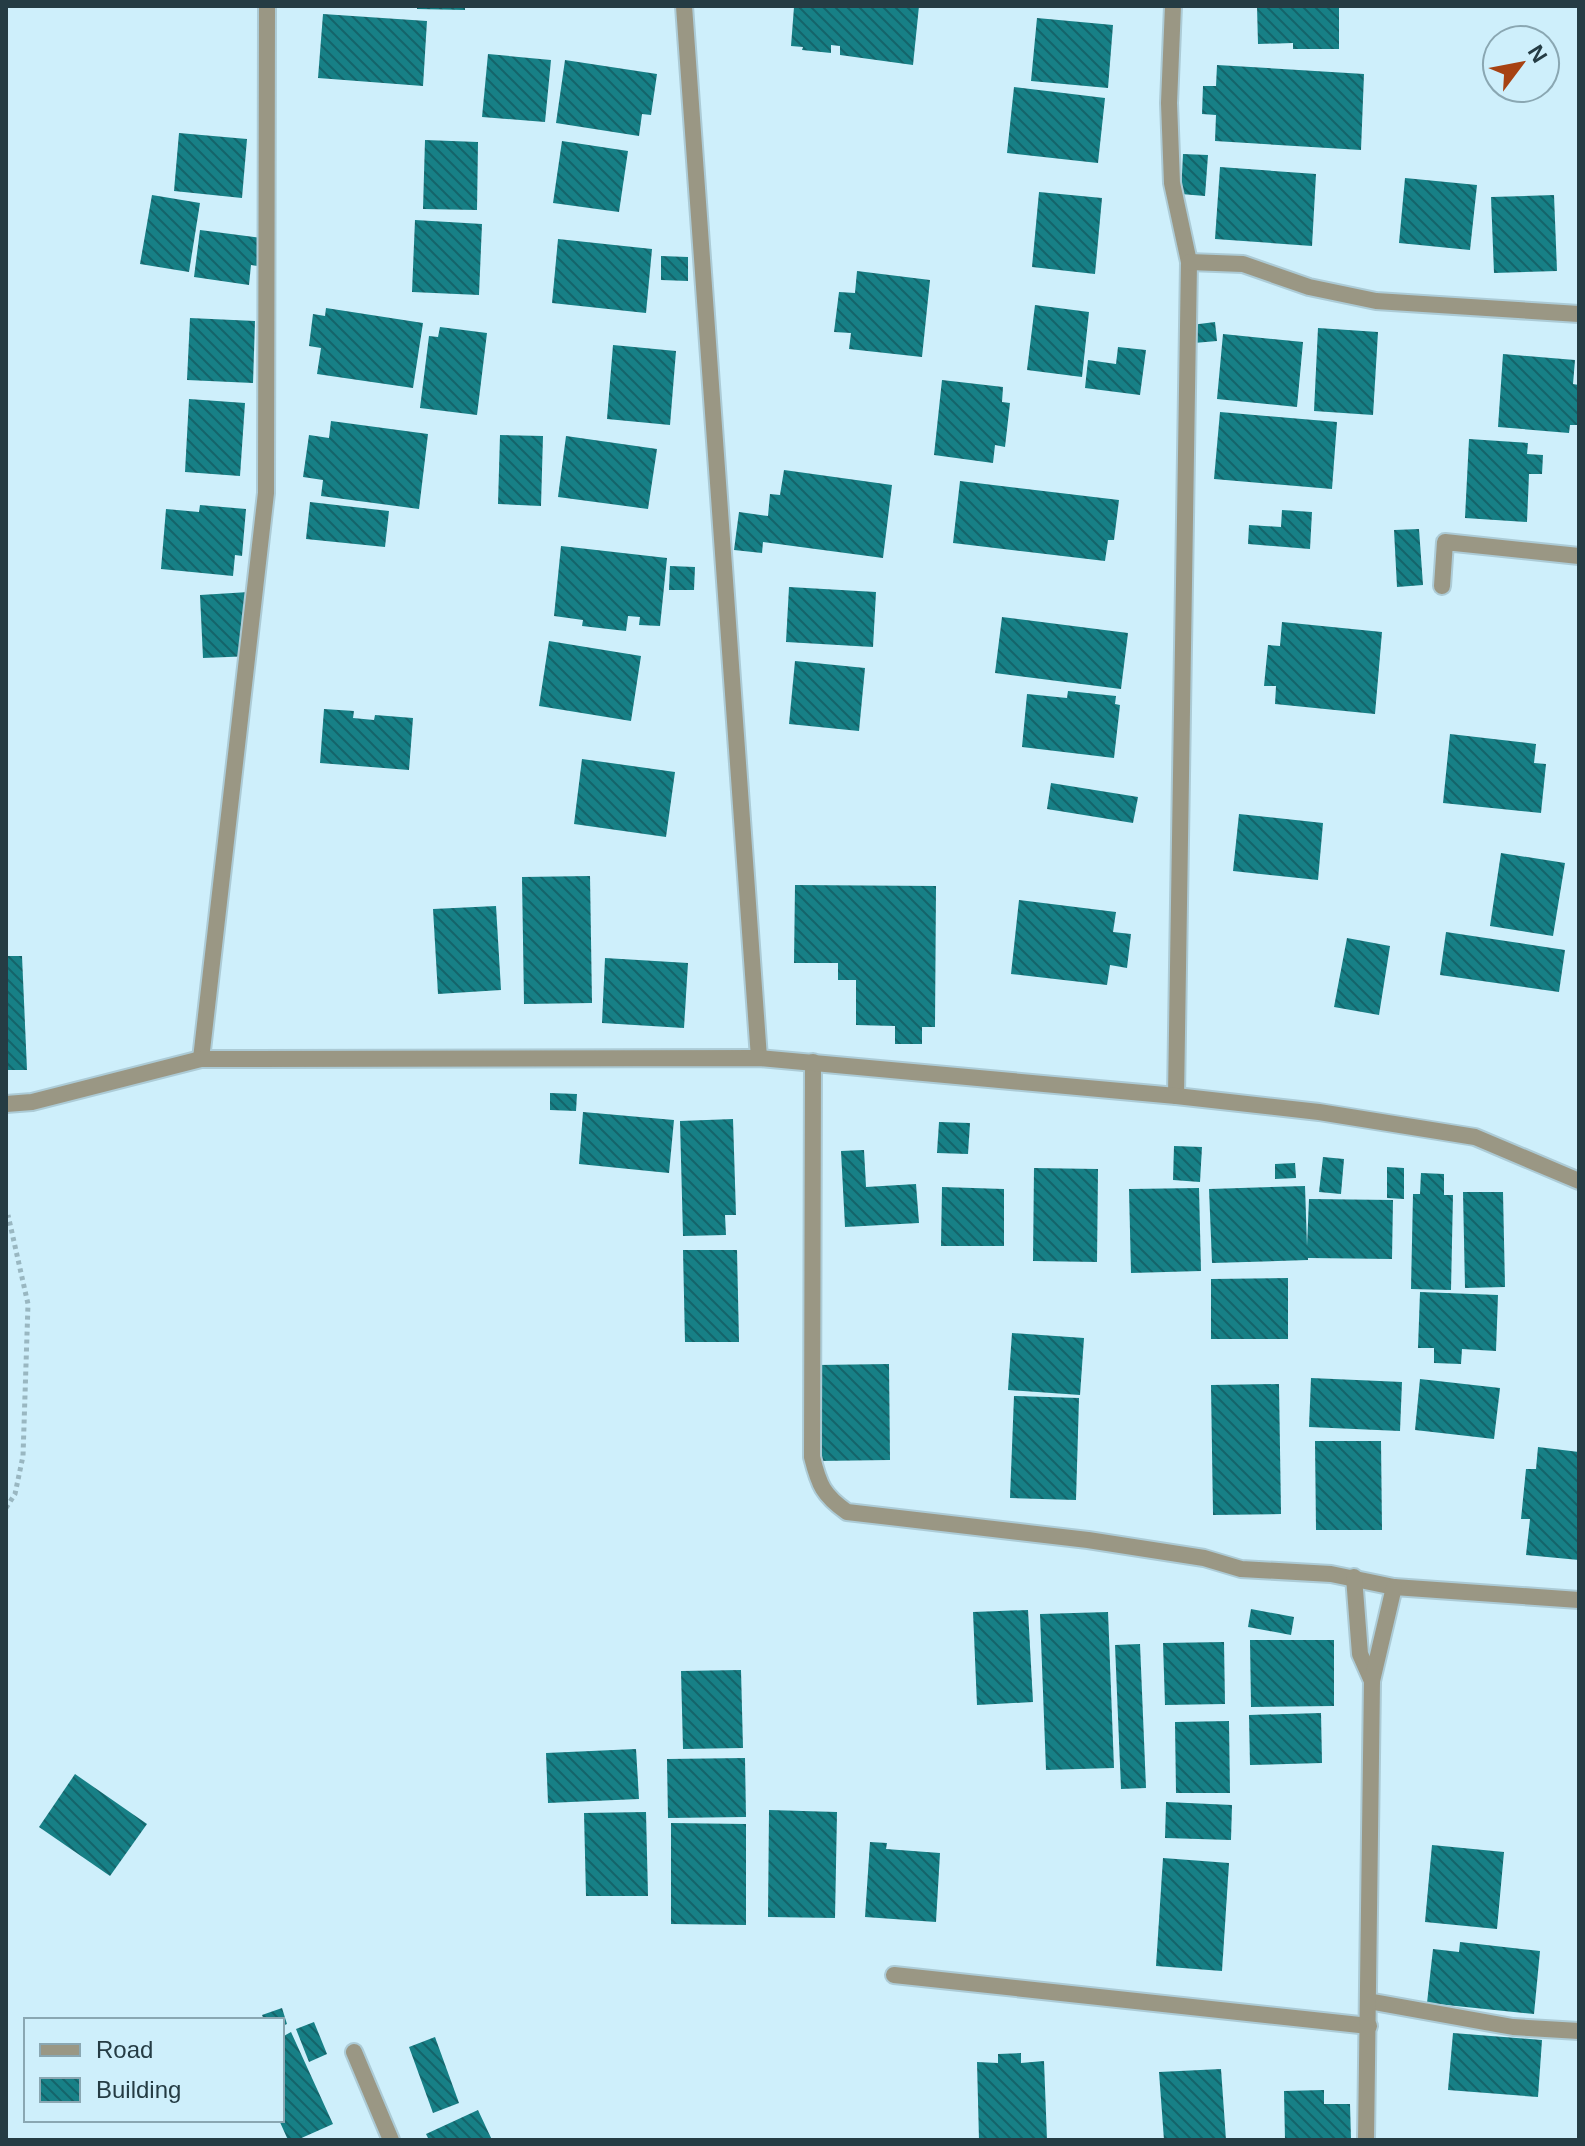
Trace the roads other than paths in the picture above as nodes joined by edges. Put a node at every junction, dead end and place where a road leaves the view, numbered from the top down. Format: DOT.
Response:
graph roads {
  1 [pos="267,6"];
  2 [pos="684,6"];
  3 [pos="1173,6"];
  4 [pos="1189,262"];
  5 [pos="1579,314"];
  6 [pos="1579,556"];
  7 [pos="1442,586"];
  8 [pos="759,1058"];
  9 [pos="201,1059"];
  10 [pos="813,1062"];
  11 [pos="1176,1096"];
  12 [pos="6,1104"];
  13 [pos="1579,1181"];
  14 [pos="1354,1577"];
  15 [pos="1394,1587"];
  16 [pos="1579,1600"];
  17 [pos="1372,1681"];
  18 [pos="894,1975"];
  19 [pos="1368,2001"];
  20 [pos="1369,2026"];
  21 [pos="1579,2031"];
  22 [pos="354,2052"];
  23 [pos="391,2140"];
  24 [pos="1366,2140"];
  1 -- 9 [label="street"];
  2 -- 8 [label="street"];
  3 -- 4 [label="street"];
  4 -- 5 [label="street"];
  4 -- 11 [label="street"];
  6 -- 7 [label="street"];
  8 -- 9 [label="street"];
  8 -- 10 [label="street"];
  9 -- 12 [label="street"];
  10 -- 11 [label="street"];
  10 -- 14 [label="street"];
  11 -- 13 [label="street"];
  14 -- 15 [label="street"];
  14 -- 17 [label="street"];
  15 -- 16 [label="street"];
  15 -- 17 [label="street"];
  17 -- 19 [label="street"];
  18 -- 20 [label="street"];
  19 -- 20 [label="street"];
  19 -- 21 [label="street"];
  20 -- 24 [label="street"];
  22 -- 23 [label="street"];
}
